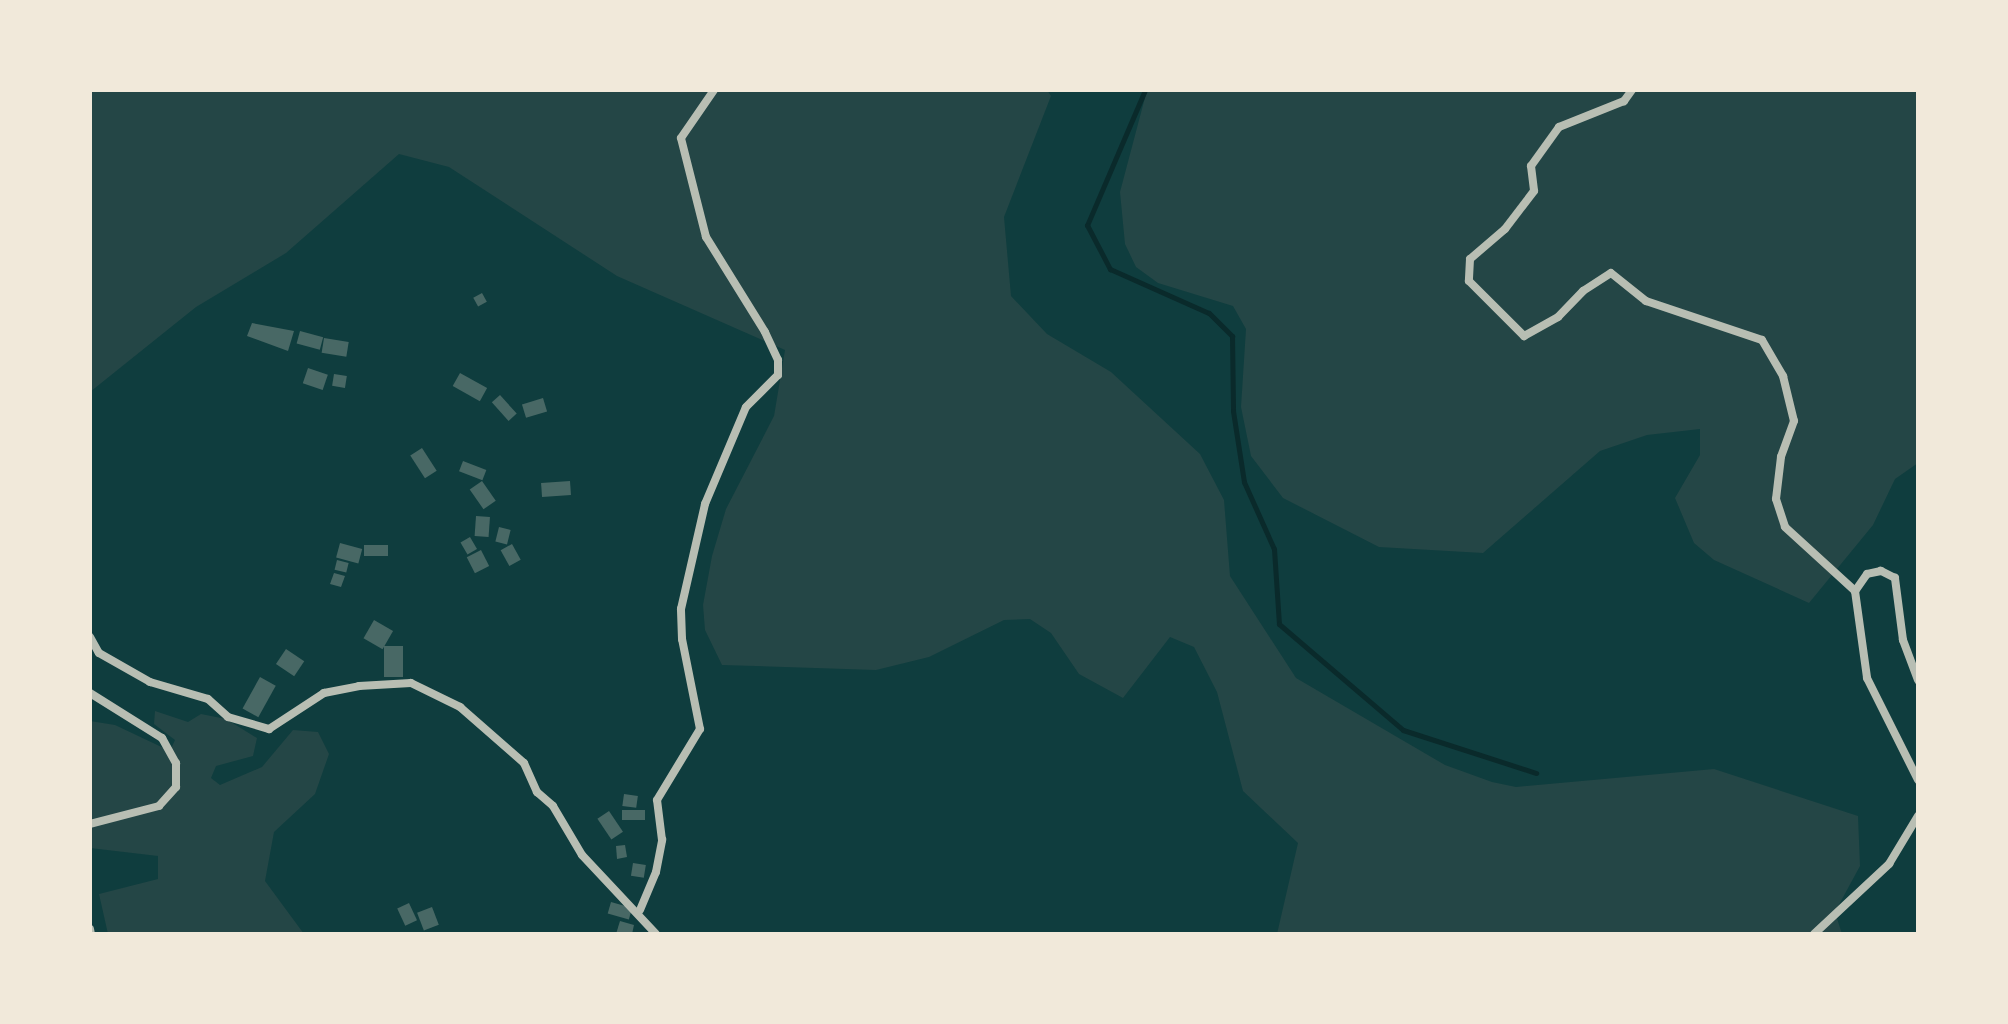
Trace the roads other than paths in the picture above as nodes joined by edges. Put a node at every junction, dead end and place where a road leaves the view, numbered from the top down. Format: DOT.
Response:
graph roads {
  1 [pos="714,90"];
  2 [pos="1632,90"];
  3 [pos="1855,591"];
  4 [pos="90,637"];
  5 [pos="1918,680"];
  6 [pos="90,693"];
  7 [pos="1918,780"];
  8 [pos="1918,816"];
  9 [pos="90,824"];
  10 [pos="640,910"];
  11 [pos="656,934"];
  12 [pos="1814,934"];
  1 -- 10 [label="street"];
  2 -- 3 [label="street"];
  3 -- 5 [label="street"];
  3 -- 7 [label="street"];
  4 -- 10 [label="street"];
  6 -- 9 [label="street"];
  8 -- 12 [label="street"];
  10 -- 11 [label="street"];
}
